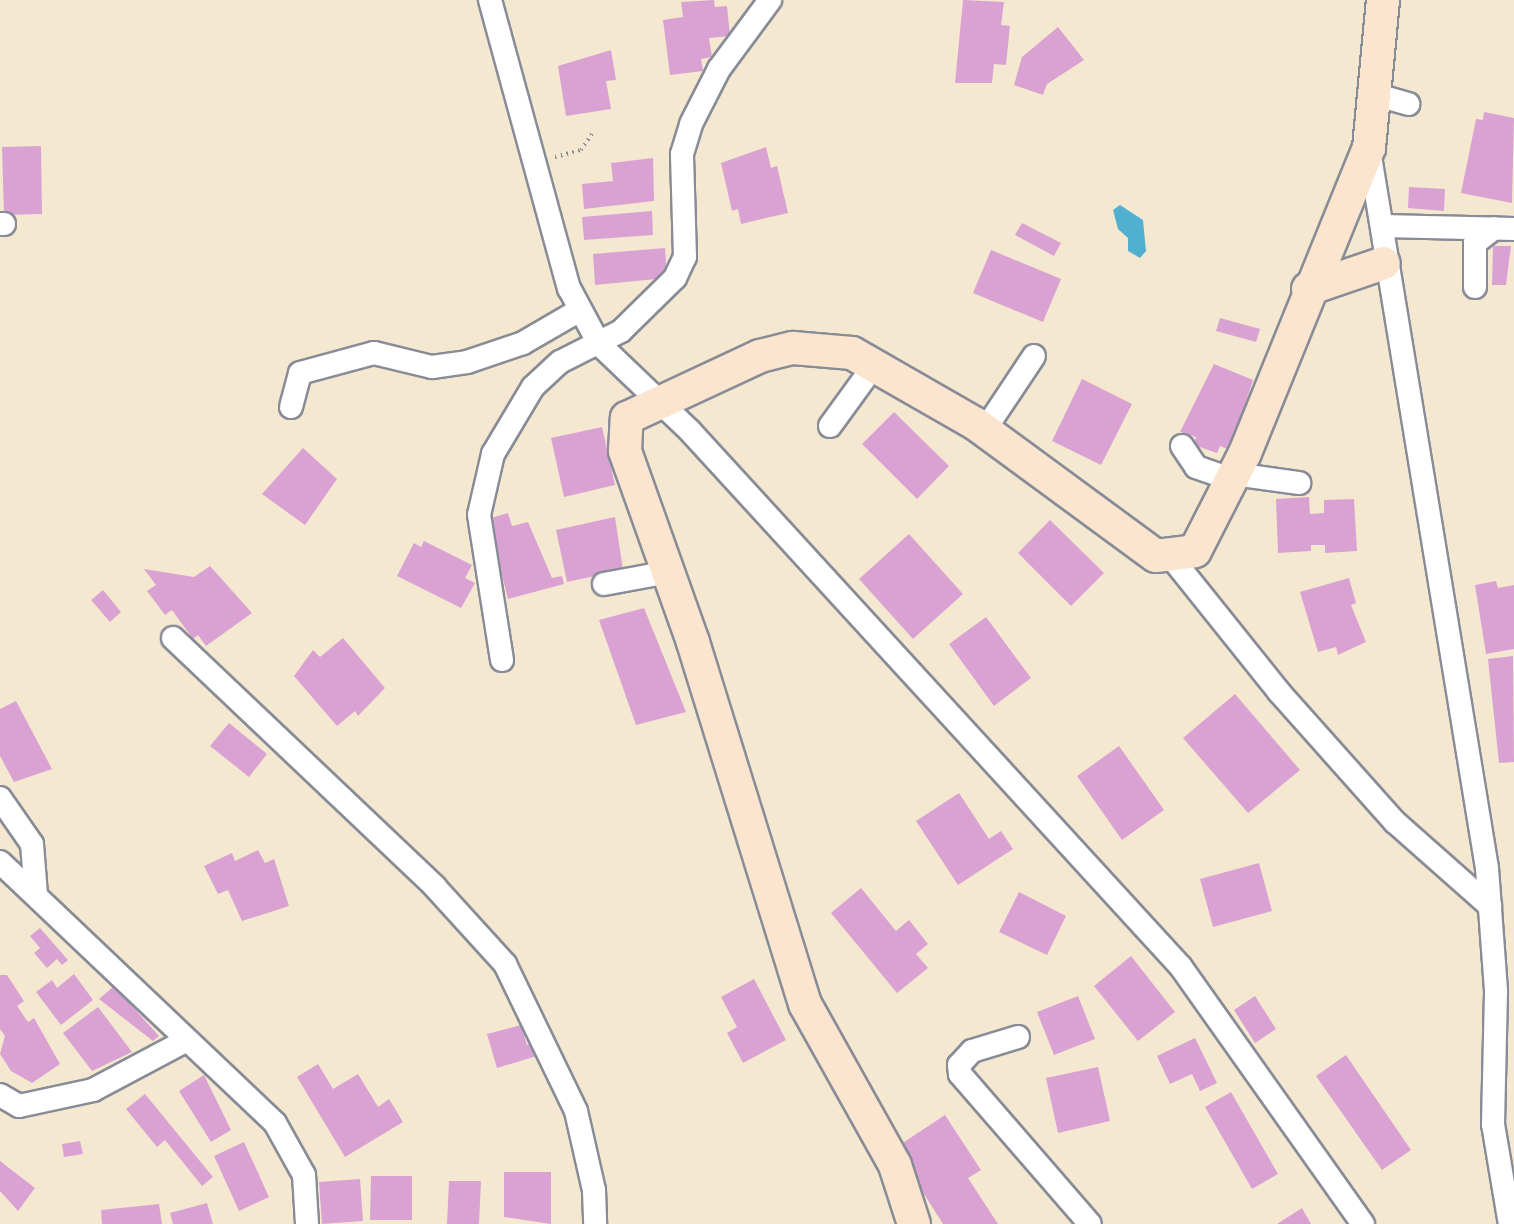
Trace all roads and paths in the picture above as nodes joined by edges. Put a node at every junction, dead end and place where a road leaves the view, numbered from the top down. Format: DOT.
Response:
graph roads {
  1 [pos="490,0"];
  2 [pos="770,0"];
  3 [pos="1383,0"];
  4 [pos="1370,93"];
  5 [pos="1408,104"];
  6 [pos="594,131"];
  7 [pos="1369,148"];
  8 [pos="534,163"];
  9 [pos="1382,226"];
  10 [pos="1504,228"];
  11 [pos="1384,263"];
  12 [pos="1475,287"];
  13 [pos="1308,289"];
  14 [pos="580,310"];
  15 [pos="599,344"];
  16 [pos="1034,356"];
  17 [pos="875,364"];
  18 [pos="660,399"];
  19 [pos="291,407"];
  20 [pos="830,426"];
  21 [pos="984,431"];
  22 [pos="1182,446"];
  23 [pos="1232,477"];
  24 [pos="1299,483"];
  25 [pos="1171,557"];
  26 [pos="669,572"];
  27 [pos="604,584"];
  28 [pos="173,638"];
  29 [pos="502,660"];
  30 [pos="0,798"];
  31 [pos="0,862"];
  32 [pos="36,895"];
  33 [pos="1490,906"];
  34 [pos="1505,985"];
  35 [pos="1018,1037"];
  36 [pos="188,1040"];
  37 [pos="0,1095"];
  38 [pos="307,1224"];
  39 [pos="595,1224"];
  40 [pos="914,1224"];
  41 [pos="1090,1224"];
  42 [pos="1363,1224"];
  43 [pos="1510,1224"];
  1 -- 8 [label="street"];
  2 -- 15 [label="street"];
  3 -- 4 [label="main road"];
  4 -- 5 [label="street"];
  4 -- 7 [label="main road"];
  6 -- 8 [label="path"];
  7 -- 9 [label="street"];
  7 -- 13 [label="main road"];
  8 -- 14 [label="street"];
  9 -- 10 [label="street"];
  9 -- 11 [label="street"];
  10 -- 12 [label="street"];
  11 -- 13 [label="main road"];
  11 -- 33 [label="street"];
  13 -- 23 [label="main road"];
  14 -- 15 [label="street"];
  14 -- 19 [label="street"];
  15 -- 18 [label="street"];
  15 -- 29 [label="street"];
  16 -- 21 [label="street"];
  17 -- 18 [label="main road"];
  17 -- 20 [label="street"];
  17 -- 21 [label="main road"];
  18 -- 26 [label="main road"];
  18 -- 42 [label="street"];
  21 -- 25 [label="main road"];
  22 -- 23 [label="street"];
  23 -- 24 [label="street"];
  23 -- 25 [label="main road"];
  25 -- 33 [label="street"];
  26 -- 27 [label="street"];
  26 -- 40 [label="main road"];
  28 -- 39 [label="street"];
  30 -- 32 [label="street"];
  31 -- 32 [label="street"];
  32 -- 36 [label="street"];
  33 -- 34 [label="street"];
  34 -- 43 [label="street"];
  35 -- 41 [label="street"];
  36 -- 37 [label="street"];
  36 -- 38 [label="street"];
}
